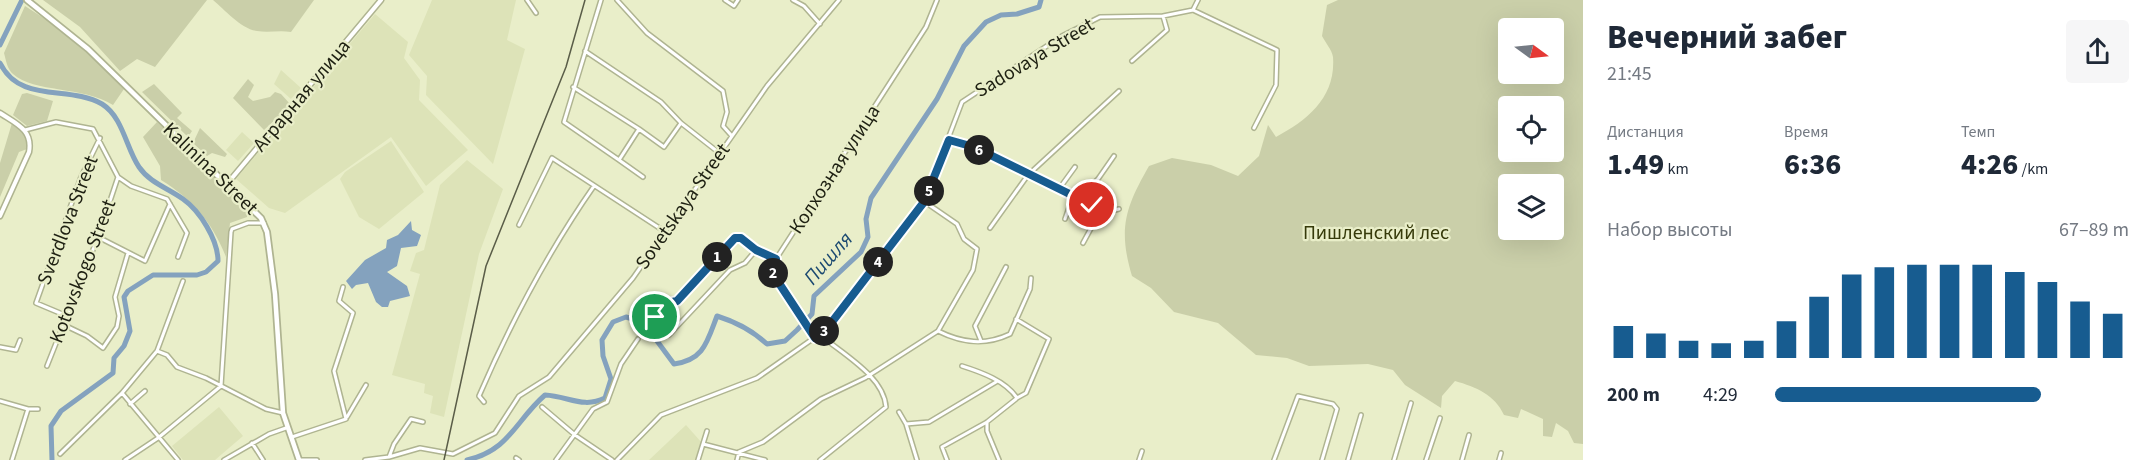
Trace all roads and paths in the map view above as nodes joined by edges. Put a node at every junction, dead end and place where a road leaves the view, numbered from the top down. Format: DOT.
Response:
graph roads {
  1 [pos="381,0"];
  2 [pos="527,0"];
  3 [pos="601,0"];
  4 [pos="617,0"];
  5 [pos="725,0"];
  6 [pos="738,0"];
  7 [pos="793,0"];
  8 [pos="839,0"];
  9 [pos="937,0"];
  10 [pos="1198,0"];
  11 [pos="29,1"];
  12 [pos="1193,10"];
  13 [pos="536,13"];
  14 [pos="1163,16"];
  15 [pos="819,24"];
  16 [pos="585,51"];
  17 [pos="1132,61"];
  18 [pos="573,87"];
  19 [pos="1119,91"];
  20 [pos="0,113"];
  21 [pos="681,123"];
  22 [pos="1254,128"];
  23 [pos="639,129"];
  24 [pos="25,130"];
  25 [pos="731,135"];
  26 [pos="100,138"];
  27 [pos="949,140"];
  28 [pos="718,152"];
  29 [pos="1114,156"];
  30 [pos="619,160"];
  31 [pos="1076,167"];
  32 [pos="1028,175"];
  33 [pos="118,177"];
  34 [pos="643,177"];
  35 [pos="227,184"];
  36 [pos="594,186"];
  37 [pos="1059,189"];
  38 [pos="1073,196"];
  39 [pos="1078,198"];
  40 [pos="924,202"];
  41 [pos="170,203"];
  42 [pos="1096,207"];
  43 [pos="1119,209"];
  44 [pos="0,216"];
  45 [pos="1065,219"];
  46 [pos="264,223"];
  47 [pos="519,225"];
  48 [pos="990,228"];
  49 [pos="664,231"];
  50 [pos="98,237"];
  51 [pos="1083,243"];
  52 [pos="756,250"];
  53 [pos="128,253"];
  54 [pos="178,257"];
  55 [pos="776,259"];
  56 [pos="1006,267"];
  57 [pos="1031,278"];
  58 [pos="183,281"];
  59 [pos="343,288"];
  60 [pos="67,316"];
  61 [pos="1016,319"];
  62 [pos="64,326"];
  63 [pos="938,332"];
  64 [pos="819,334"];
  65 [pos="815,338"];
  66 [pos="638,339"];
  67 [pos="20,340"];
  68 [pos="981,341"];
  69 [pos="0,347"];
  70 [pos="157,351"];
  71 [pos="47,366"];
  72 [pos="962,366"];
  73 [pos="869,376"];
  74 [pos="996,382"];
  75 [pos="366,385"];
  76 [pos="221,386"];
  77 [pos="145,391"];
  78 [pos="122,393"];
  79 [pos="1017,398"];
  80 [pos="0,401"];
  81 [pos="484,402"];
  82 [pos="1411,403"];
  83 [pos="130,404"];
  84 [pos="542,407"];
  85 [pos="28,409"];
  86 [pos="38,409"];
  87 [pos="899,412"];
  88 [pos="283,413"];
  89 [pos="1361,415"];
  90 [pos="1440,418"];
  91 [pos="346,419"];
  92 [pos="423,422"];
  93 [pos="987,422"];
  94 [pos="906,424"];
  95 [pos="286,428"];
  96 [pos="707,431"];
  97 [pos="575,435"];
  98 [pos="1469,435"];
  99 [pos="158,438"];
  100 [pos="291,438"];
  101 [pos="252,443"];
  102 [pos="704,444"];
  103 [pos="1142,451"];
  104 [pos="738,453"];
  105 [pos="1501,453"];
  106 [pos="60,454"];
  107 [pos="299,458"];
  108 [pos="389,458"];
  109 [pos="12,460"];
  110 [pos="124,460"];
  111 [pos="178,460"];
  112 [pos="224,460"];
  113 [pos="263,460"];
  114 [pos="291,460"];
  115 [pos="317,460"];
  116 [pos="365,460"];
  117 [pos="556,460"];
  118 [pos="612,460"];
  119 [pos="617,460"];
  120 [pos="698,460"];
  121 [pos="737,460"];
  122 [pos="765,460"];
  123 [pos="820,460"];
  124 [pos="917,460"];
  125 [pos="947,460"];
  126 [pos="999,460"];
  127 [pos="1139,460"];
  128 [pos="1274,460"];
  129 [pos="1322,460"];
  130 [pos="1348,460"];
  131 [pos="1394,460"];
  132 [pos="1426,460"];
  133 [pos="1462,460"];
  134 [pos="1498,460"];
  1 -- 35 [label="street, Аграрная улица"];
  2 -- 13 [label="street"];
  3 -- 16 [label="street"];
  4 -- 25 [label="street"];
  5 -- 6 [label="street"];
  7 -- 15 [label="street"];
  8 -- 15 [label="street, Sovetskaya Street"];
  9 -- 55 [label="street, Колхозная улица"];
  10 -- 12 [label="street"];
  11 -- 35 [label="main road, Kalinina Street"];
  12 -- 14 [label="street, Sadovaya Street"];
  12 -- 22 [label="street"];
  14 -- 17 [label="street"];
  14 -- 27 [label="street, Sadovaya Street"];
  15 -- 25 [label="street, Sovetskaya Street"];
  16 -- 18 [label="street"];
  16 -- 21 [label="street"];
  18 -- 23 [label="street"];
  18 -- 30 [label="street"];
  19 -- 32 [label="street"];
  20 -- 24 [label="street"];
  21 -- 23 [label="street"];
  21 -- 28 [label="street"];
  23 -- 30 [label="street"];
  24 -- 26 [label="street"];
  24 -- 44 [label="street"];
  25 -- 28 [label="street, Sovetskaya Street"];
  26 -- 33 [label="street"];
  26 -- 60 [label="street, Sverdlova Street"];
  27 -- 32 [label="street"];
  27 -- 40 [label="street, Sadovaya Street"];
  28 -- 49 [label="street, Sovetskaya Street"];
  29 -- 39 [label="street"];
  30 -- 34 [label="street"];
  31 -- 37 [label="street"];
  32 -- 37 [label="street"];
  32 -- 48 [label="street"];
  33 -- 41 [label="street"];
  33 -- 50 [label="street, Kotovskogo Street"];
  35 -- 46 [label="main road, Kalinina Street"];
  36 -- 47 [label="street"];
  36 -- 49 [label="street"];
  36 -- 81 [label="street"];
  37 -- 38 [label="street"];
  38 -- 39 [label="street"];
  38 -- 45 [label="street"];
  39 -- 42 [label="street"];
  40 -- 63 [label="street"];
  40 -- 64 [label="street, Sadovaya Street"];
  41 -- 53 [label="street"];
  41 -- 54 [label="street"];
  42 -- 43 [label="street"];
  42 -- 51 [label="street"];
  46 -- 76 [label="street"];
  46 -- 88 [label="main road, Kalinina Street"];
  49 -- 108 [label="street, Sovetskaya Street"];
  50 -- 53 [label="street"];
  50 -- 60 [label="street, Kotovskogo Street"];
  52 -- 52 [label="street"];
  52 -- 55 [label="street"];
  53 -- 62 [label="street"];
  55 -- 65 [label="street"];
  56 -- 68 [label="street"];
  57 -- 61 [label="street"];
  58 -- 70 [label="street"];
  59 -- 91 [label="street"];
  60 -- 62 [label="street, Kotovskogo Street"];
  61 -- 68 [label="street"];
  61 -- 79 [label="street"];
  62 -- 71 [label="street, Kotovskogo Street"];
  63 -- 68 [label="street"];
  63 -- 73 [label="street"];
  64 -- 65 [label="street, Sadovaya Street"];
  64 -- 73 [label="street"];
  65 -- 119 [label="street, Sadovaya Street"];
  66 -- 97 [label="street"];
  67 -- 69 [label="street"];
  70 -- 76 [label="street"];
  70 -- 78 [label="street"];
  72 -- 74 [label="street"];
  73 -- 104 [label="street"];
  73 -- 123 [label="street"];
  74 -- 79 [label="street"];
  74 -- 94 [label="street"];
  75 -- 91 [label="street"];
  76 -- 88 [label="street"];
  76 -- 99 [label="street"];
  77 -- 83 [label="street"];
  78 -- 83 [label="street"];
  78 -- 106 [label="street"];
  79 -- 93 [label="street"];
  80 -- 85 [label="street"];
  82 -- 131 [label="street"];
  83 -- 99 [label="street"];
  84 -- 97 [label="street"];
  85 -- 86 [label="street"];
  85 -- 109 [label="street"];
  87 -- 94 [label="street"];
  88 -- 95 [label="main road, Kalinina Street"];
  89 -- 130 [label="street"];
  90 -- 132 [label="street"];
  91 -- 100 [label="street"];
  92 -- 108 [label="street"];
  93 -- 125 [label="street"];
  93 -- 126 [label="street"];
  94 -- 124 [label="street"];
  95 -- 100 [label="main road, Kalinina Street"];
  95 -- 101 [label="street"];
  96 -- 102 [label="street"];
  97 -- 117 [label="street"];
  97 -- 118 [label="street"];
  98 -- 133 [label="street"];
  99 -- 110 [label="street"];
  99 -- 111 [label="street"];
  100 -- 107 [label="main road, Kalinina Street"];
  101 -- 112 [label="street"];
  101 -- 113 [label="street"];
  102 -- 104 [label="street"];
  102 -- 120 [label="street"];
  103 -- 127 [label="street"];
  104 -- 121 [label="street"];
  104 -- 122 [label="street"];
  105 -- 134 [label="street"];
  107 -- 114 [label="street"];
  107 -- 115 [label="street"];
  108 -- 116 [label="street"];
  128 -- 129 [label="street"];
}
